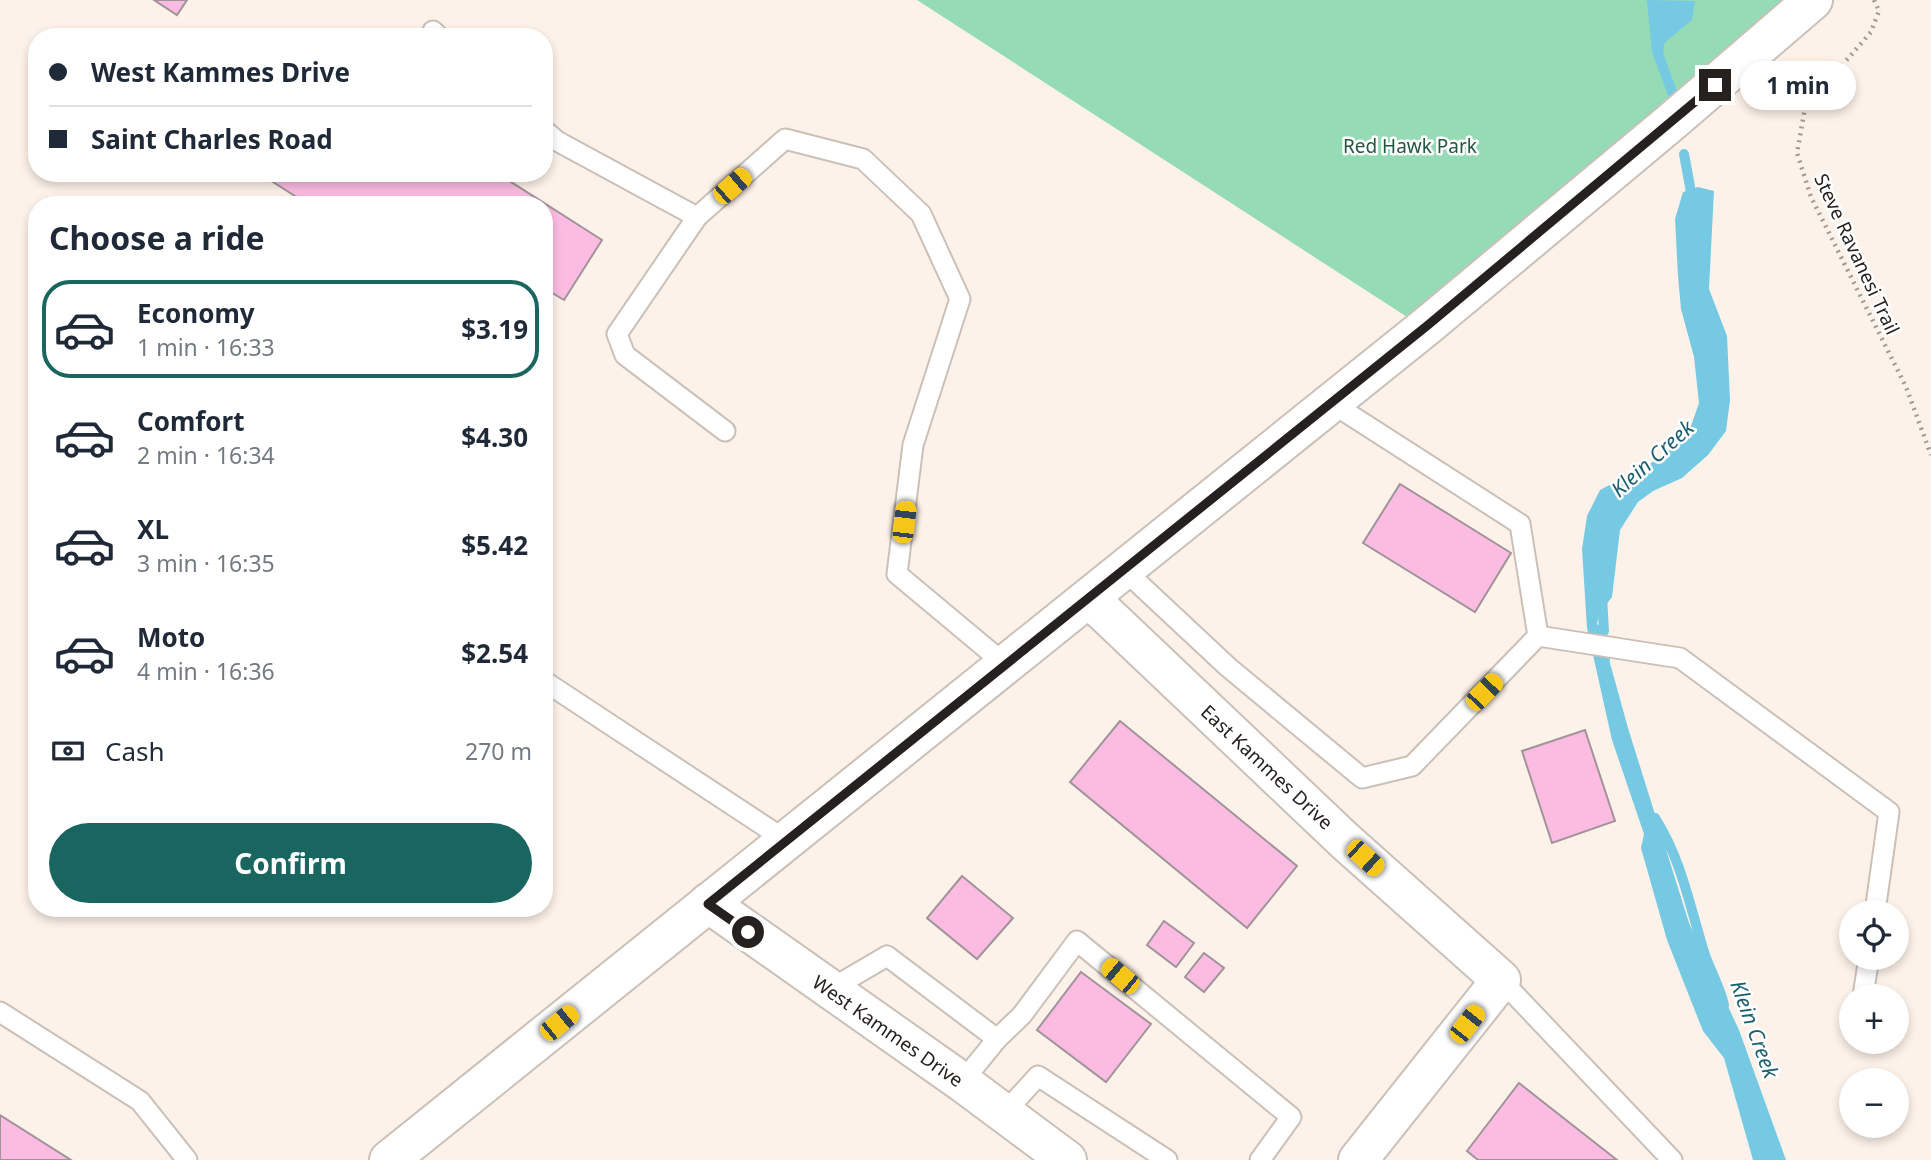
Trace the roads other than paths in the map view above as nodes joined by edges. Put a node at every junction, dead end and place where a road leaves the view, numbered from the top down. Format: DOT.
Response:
graph roads {
  1 [pos="1813,0"];
  2 [pos="553,138"];
  3 [pos="697,217"];
  4 [pos="1330,402"];
  5 [pos="725,431"];
  6 [pos="1122,568"];
  7 [pos="1089,598"];
  8 [pos="1538,636"];
  9 [pos="1006,665"];
  10 [pos="553,687"];
  11 [pos="787,841"];
  12 [pos="1877,900"];
  13 [pos="708,904"];
  14 [pos="1501,980"];
  15 [pos="829,990"];
  16 [pos="0,1012"];
  17 [pos="997,1039"];
  18 [pos="962,1082"];
  19 [pos="1004,1113"];
  20 [pos="187,1160"];
  21 [pos="389,1160"];
  22 [pos="1067,1160"];
  23 [pos="1167,1160"];
  24 [pos="1260,1160"];
  25 [pos="1358,1160"];
  26 [pos="1672,1160"];
  1 -- 4 [label="street"];
  2 -- 3 [label="lane"];
  3 -- 5 [label="lane"];
  3 -- 9 [label="lane"];
  4 -- 6 [label="street"];
  4 -- 8 [label="lane"];
  6 -- 7 [label="street"];
  6 -- 8 [label="lane"];
  7 -- 9 [label="street"];
  7 -- 14 [label="street, East Kammes Drive"];
  8 -- 12 [label="lane"];
  9 -- 11 [label="street"];
  10 -- 11 [label="lane"];
  11 -- 13 [label="street"];
  13 -- 15 [label="street, West Kammes Drive"];
  13 -- 21 [label="street"];
  14 -- 25 [label="street"];
  14 -- 26 [label="lane"];
  15 -- 17 [label="lane"];
  15 -- 18 [label="street, West Kammes Drive"];
  16 -- 20 [label="lane"];
  17 -- 18 [label="lane"];
  17 -- 24 [label="lane"];
  18 -- 19 [label="street, West Kammes Drive"];
  19 -- 22 [label="street, West Kammes Drive"];
  19 -- 23 [label="lane"];
}
